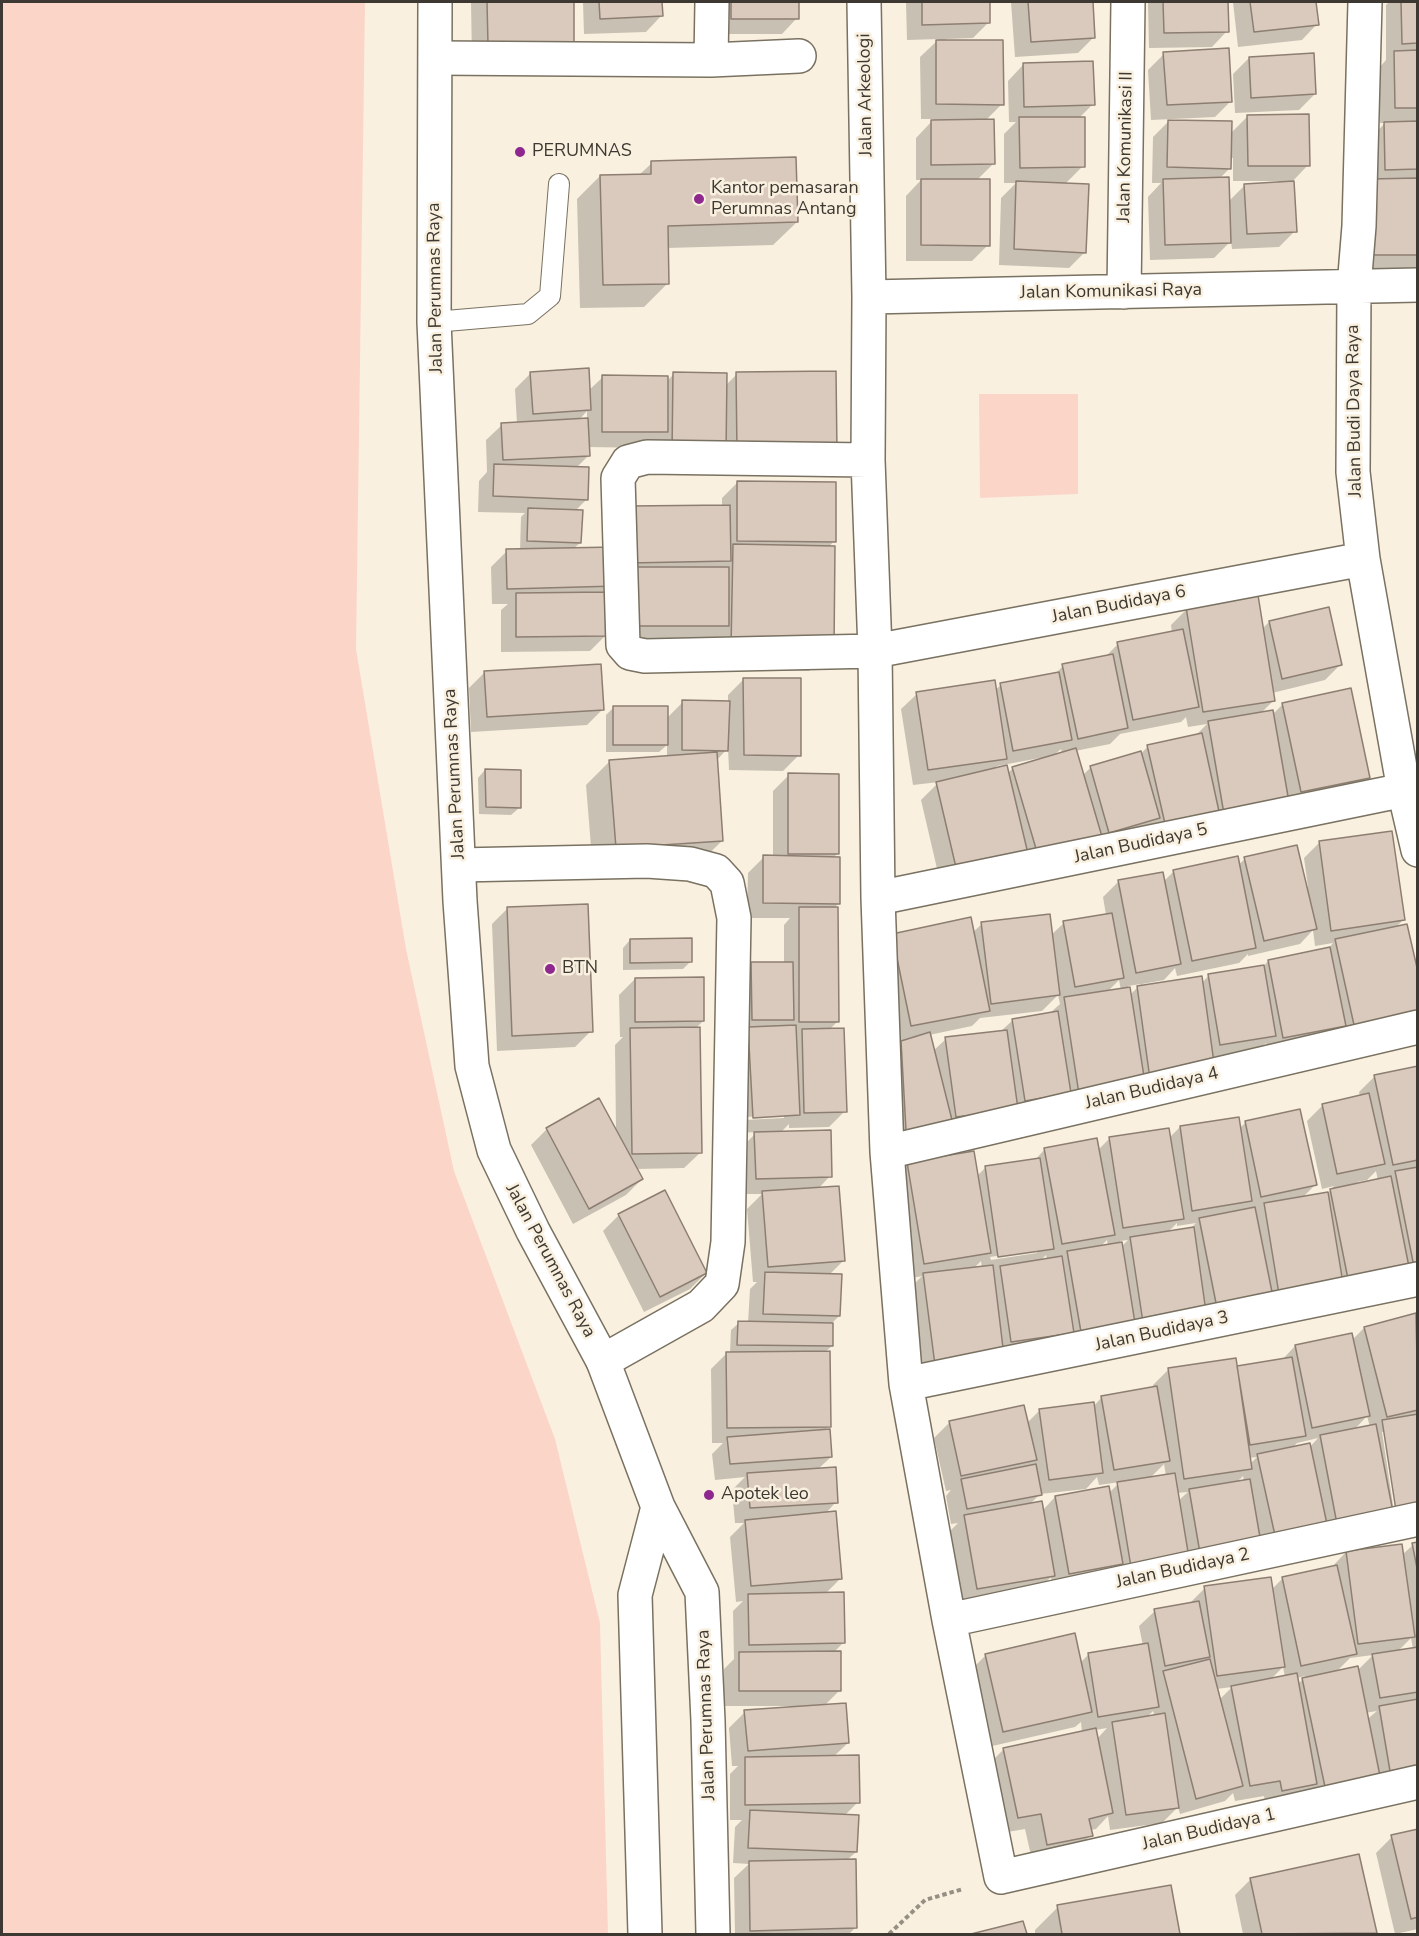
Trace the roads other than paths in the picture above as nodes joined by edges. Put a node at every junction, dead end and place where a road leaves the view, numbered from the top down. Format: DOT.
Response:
graph roads {
  1 [pos="435,2"];
  2 [pos="712,2"];
  3 [pos="864,2"];
  4 [pos="1128,2"];
  5 [pos="1365,2"];
  6 [pos="799,56"];
  7 [pos="436,58"];
  8 [pos="711,60"];
  9 [pos="559,184"];
  10 [pos="1418,285"];
  11 [pos="1354,287"];
  12 [pos="1124,292"];
  13 [pos="869,297"];
  14 [pos="434,322"];
  15 [pos="868,460"];
  16 [pos="1363,559"];
  17 [pos="875,651"];
  18 [pos="1404,790"];
  19 [pos="1418,850"];
  20 [pos="459,865"];
  21 [pos="878,898"];
  22 [pos="1418,1027"];
  23 [pos="887,1152"];
  24 [pos="1418,1280"];
  25 [pos="603,1361"];
  26 [pos="906,1384"];
  27 [pos="658,1507"];
  28 [pos="1418,1519"];
  29 [pos="949,1620"];
  30 [pos="1418,1782"];
  31 [pos="1001,1877"];
  32 [pos="645,1935"];
  33 [pos="713,1935"];
  1 -- 7 [label="street, Jalan Perumnas Raya"];
  2 -- 8 [label="street"];
  3 -- 13 [label="street, Jalan Arkeologi"];
  4 -- 12 [label="street, Jalan Komunikasi II"];
  5 -- 11 [label="street, Jalan Budi Daya Raya"];
  6 -- 8 [label="street"];
  7 -- 8 [label="street"];
  7 -- 14 [label="street, Jalan Perumnas Raya"];
  9 -- 14 [label="lane"];
  10 -- 11 [label="street, Jalan Komunikasi Raya"];
  11 -- 12 [label="street, Jalan Komunikasi Raya"];
  11 -- 16 [label="street, Jalan Budi Daya Raya"];
  12 -- 13 [label="street, Jalan Komunikasi Raya"];
  13 -- 15 [label="street, Jalan Arkeologi"];
  14 -- 20 [label="street, Jalan Perumnas Raya"];
  15 -- 17 [label="street, Jalan Arkeologi"];
  15 -- 17 [label="street, Jalan Budidaya 6"];
  16 -- 17 [label="street, Jalan Budidaya 6"];
  16 -- 18 [label="street, Jalan Budi Daya Raya"];
  17 -- 21 [label="street, Jalan Arkeologi"];
  18 -- 19 [label="street, Jalan Budi Daya Raya"];
  18 -- 21 [label="street, Jalan Budidaya 5"];
  20 -- 25 [label="street, Jalan Perumnas Raya"];
  20 -- 25 [label="street"];
  21 -- 23 [label="street, Jalan Arkeologi"];
  22 -- 23 [label="street, Jalan Budidaya 4"];
  23 -- 26 [label="street, Jalan Arkeologi"];
  24 -- 26 [label="street, Jalan Budidaya 3"];
  25 -- 27 [label="street, Jalan Perumnas Raya"];
  26 -- 29 [label="street, Jalan Arkeologi"];
  27 -- 32 [label="street"];
  27 -- 33 [label="street, Jalan Perumnas Raya"];
  28 -- 29 [label="street, Jalan Budidaya 2"];
  29 -- 31 [label="street, Jalan Arkeologi"];
  30 -- 31 [label="street, Jalan Budidaya 1"];
}
